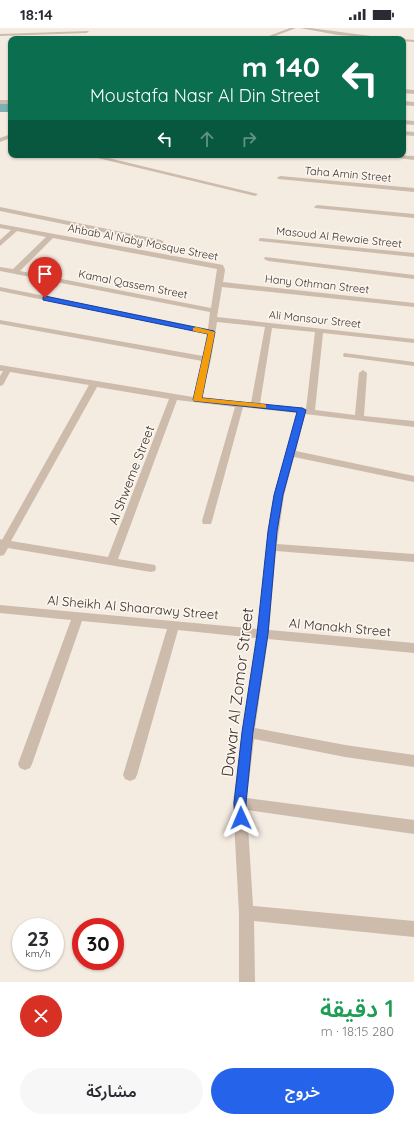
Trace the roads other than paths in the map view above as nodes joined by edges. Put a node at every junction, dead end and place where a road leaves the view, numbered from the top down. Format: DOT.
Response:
graph roads {
  1 [pos="294,28"];
  2 [pos="302,28"];
  3 [pos="88,30"];
  4 [pos="0,35"];
  5 [pos="271,36"];
  6 [pos="360,36"];
  7 [pos="101,158"];
  8 [pos="280,178"];
  9 [pos="414,190"];
  10 [pos="255,194"];
  11 [pos="317,207"];
  12 [pos="0,208"];
  13 [pos="414,216"];
  14 [pos="0,226"];
  15 [pos="16,229"];
  16 [pos="51,236"];
  17 [pos="261,240"];
  18 [pos="161,242"];
  19 [pos="0,244"];
  20 [pos="414,255"];
  21 [pos="268,259"];
  22 [pos="0,270"];
  23 [pos="14,272"];
  24 [pos="414,277"];
  25 [pos="218,284"];
  26 [pos="0,289"];
  27 [pos="414,305"];
  28 [pos="215,315"];
  29 [pos="0,322"];
  30 [pos="269,325"];
  31 [pos="319,330"];
  32 [pos="212,332"];
  33 [pos="414,341"];
  34 [pos="347,355"];
  35 [pos="207,359"];
  36 [pos="414,364"];
  37 [pos="4,368"];
  38 [pos="363,372"];
  39 [pos="0,383"];
  40 [pos="94,384"];
  41 [pos="174,397"];
  42 [pos="197,400"];
  43 [pos="240,404"];
  44 [pos="255,406"];
  45 [pos="306,410"];
  46 [pos="359,417"];
  47 [pos="414,424"];
  48 [pos="291,453"];
  49 [pos="414,479"];
  50 [pos="207,521"];
  51 [pos="1,546"];
  52 [pos="270,547"];
  53 [pos="414,558"];
  54 [pos="112,561"];
  55 [pos="151,568"];
  56 [pos="0,609"];
  57 [pos="78,616"];
  58 [pos="174,625"];
  59 [pos="263,634"];
  60 [pos="414,648"];
  61 [pos="248,732"];
  62 [pos="414,761"];
  63 [pos="25,764"];
  64 [pos="130,775"];
  65 [pos="240,803"];
  66 [pos="414,827"];
  67 [pos="246,913"];
  68 [pos="414,930"];
  69 [pos="247,982"];
  1 -- 5 [label="street"];
  2 -- 6 [label="street"];
  3 -- 4 [label="street"];
  7 -- 10 [label="street"];
  8 -- 9 [label="street, Taha Amin Street"];
  11 -- 13 [label="street"];
  12 -- 18 [label="street"];
  14 -- 15 [label="street, Ahbab Al Naby Mosque Street"];
  15 -- 16 [label="street, Ahbab Al Naby Mosque Street"];
  15 -- 19 [label="street"];
  16 -- 23 [label="street"];
  16 -- 25 [label="street, Ahbab Al Naby Mosque Street"];
  17 -- 20 [label="street, Masoud Al Rewaie Street"];
  21 -- 24 [label="street"];
  22 -- 23 [label="street, Kamal Qassem Street"];
  23 -- 28 [label="street, Kamal Qassem Street"];
  25 -- 27 [label="street, Hany Othman Street"];
  25 -- 28 [label="street, Ahbab Al Naby Mosque Street"];
  26 -- 32 [label="street"];
  28 -- 30 [label="street, Ali Mansour Street"];
  28 -- 32 [label="street, Ahbab Al Naby Mosque Street"];
  29 -- 35 [label="street"];
  30 -- 31 [label="street, Ali Mansour Street"];
  30 -- 44 [label="street"];
  31 -- 33 [label="street, Ali Mansour Street"];
  31 -- 45 [label="street, Dawar Al Zomor Street"];
  32 -- 35 [label="street, Ahbab Al Naby Mosque Street"];
  34 -- 36 [label="street"];
  35 -- 42 [label="street, Ahbab Al Naby Mosque Street"];
  37 -- 39 [label="street"];
  37 -- 40 [label="street"];
  38 -- 46 [label="street"];
  40 -- 41 [label="street"];
  40 -- 51 [label="street"];
  41 -- 42 [label="street"];
  41 -- 54 [label="street, Al Shweme Street"];
  42 -- 43 [label="street"];
  43 -- 44 [label="street"];
  43 -- 50 [label="street"];
  44 -- 45 [label="street"];
  45 -- 46 [label="street"];
  45 -- 48 [label="street, Dawar Al Zomor Street"];
  46 -- 47 [label="street"];
  48 -- 49 [label="street"];
  48 -- 52 [label="street, Dawar Al Zomor Street"];
  51 -- 54 [label="street"];
  52 -- 53 [label="street"];
  52 -- 59 [label="street, Dawar Al Zomor Street"];
  54 -- 55 [label="street"];
  56 -- 57 [label="street, Al Sheikh Al Shaarawy Street"];
  57 -- 58 [label="street, Al Sheikh Al Shaarawy Street"];
  57 -- 63 [label="street"];
  58 -- 59 [label="street, Al Sheikh Al Shaarawy Street"];
  58 -- 64 [label="street"];
  59 -- 60 [label="street, Al Manakh Street"];
  59 -- 61 [label="street, Dawar Al Zomor Street"];
  61 -- 62 [label="street"];
  61 -- 65 [label="street, Dawar Al Zomor Street"];
  65 -- 66 [label="street"];
  65 -- 67 [label="street, Dawar Al Zomor Street"];
  67 -- 68 [label="street"];
  67 -- 69 [label="street, Dawar Al Zomor Street"];
}
